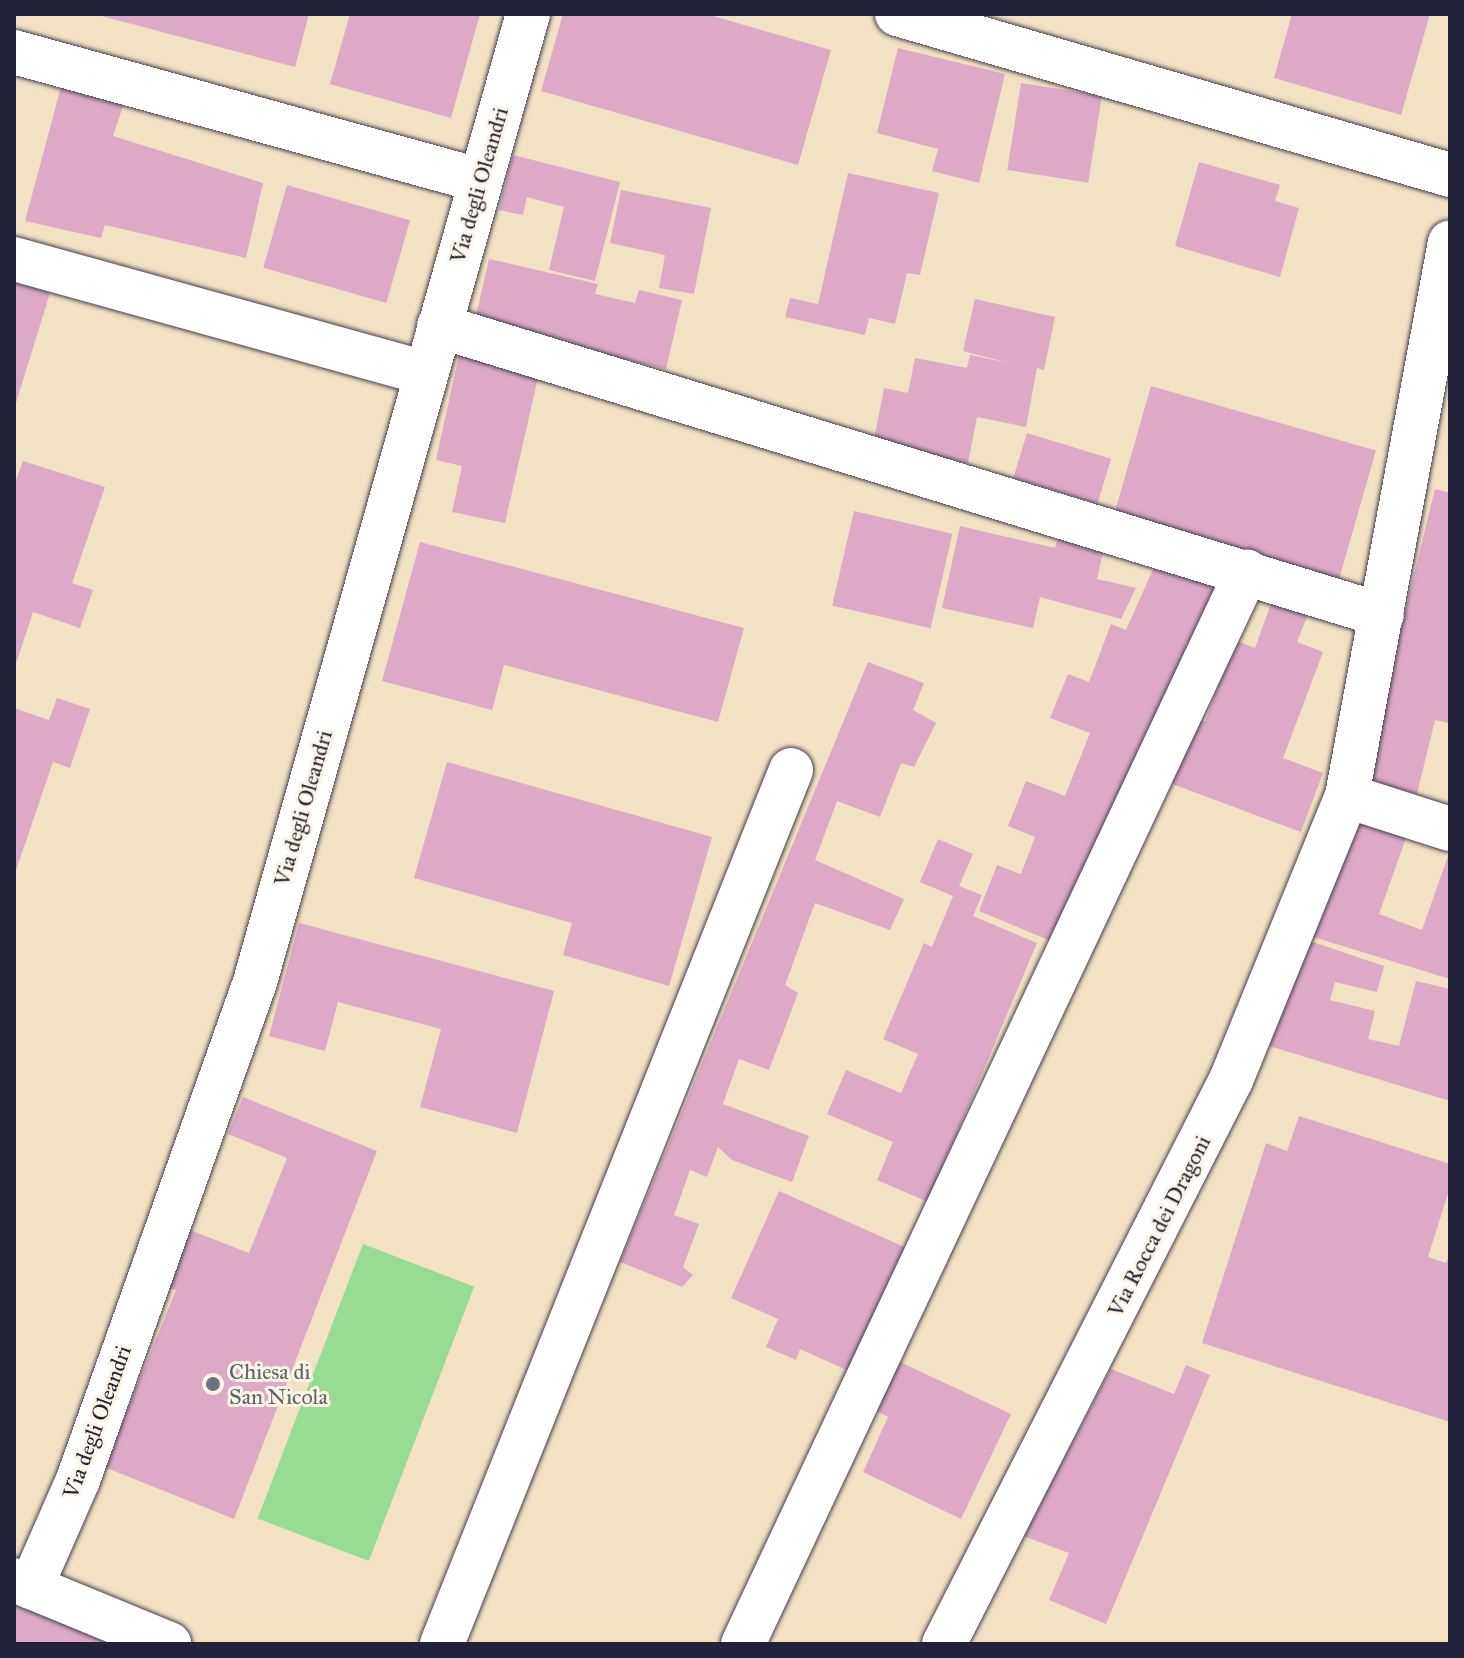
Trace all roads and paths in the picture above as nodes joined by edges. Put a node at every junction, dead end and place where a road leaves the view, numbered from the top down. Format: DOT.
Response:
graph roads {
  1 [pos="528,14"];
  2 [pos="897,14"];
  3 [pos="14,52"];
  4 [pos="1450,175"];
  5 [pos="479,180"];
  6 [pos="1450,242"];
  7 [pos="14,259"];
  8 [pos="439,326"];
  9 [pos="424,373"];
  10 [pos="1435,404"];
  11 [pos="1247,571"];
  12 [pos="1382,615"];
  13 [pos="791,770"];
  14 [pos="1347,796"];
  15 [pos="1450,829"];
  16 [pos="22,1584"];
  17 [pos="169,1644"];
  18 [pos="442,1644"];
  19 [pos="743,1644"];
  20 [pos="944,1644"];
  1 -- 5 [label="street, Via degli Oleandri"];
  2 -- 4 [label="street"];
  3 -- 5 [label="street"];
  5 -- 8 [label="street, Via degli Oleandri"];
  6 -- 10 [label="street, Via Rocca dei Dragoni"];
  7 -- 9 [label="street"];
  8 -- 9 [label="street, Via degli Oleandri"];
  8 -- 11 [label="street"];
  9 -- 16 [label="street, Via degli Oleandri"];
  10 -- 12 [label="street, Via Rocca dei Dragoni"];
  11 -- 12 [label="street"];
  11 -- 19 [label="street"];
  12 -- 14 [label="street, Via Rocca dei Dragoni"];
  13 -- 18 [label="street"];
  14 -- 15 [label="street"];
  14 -- 20 [label="street, Via Rocca dei Dragoni"];
  16 -- 17 [label="street"];
}
